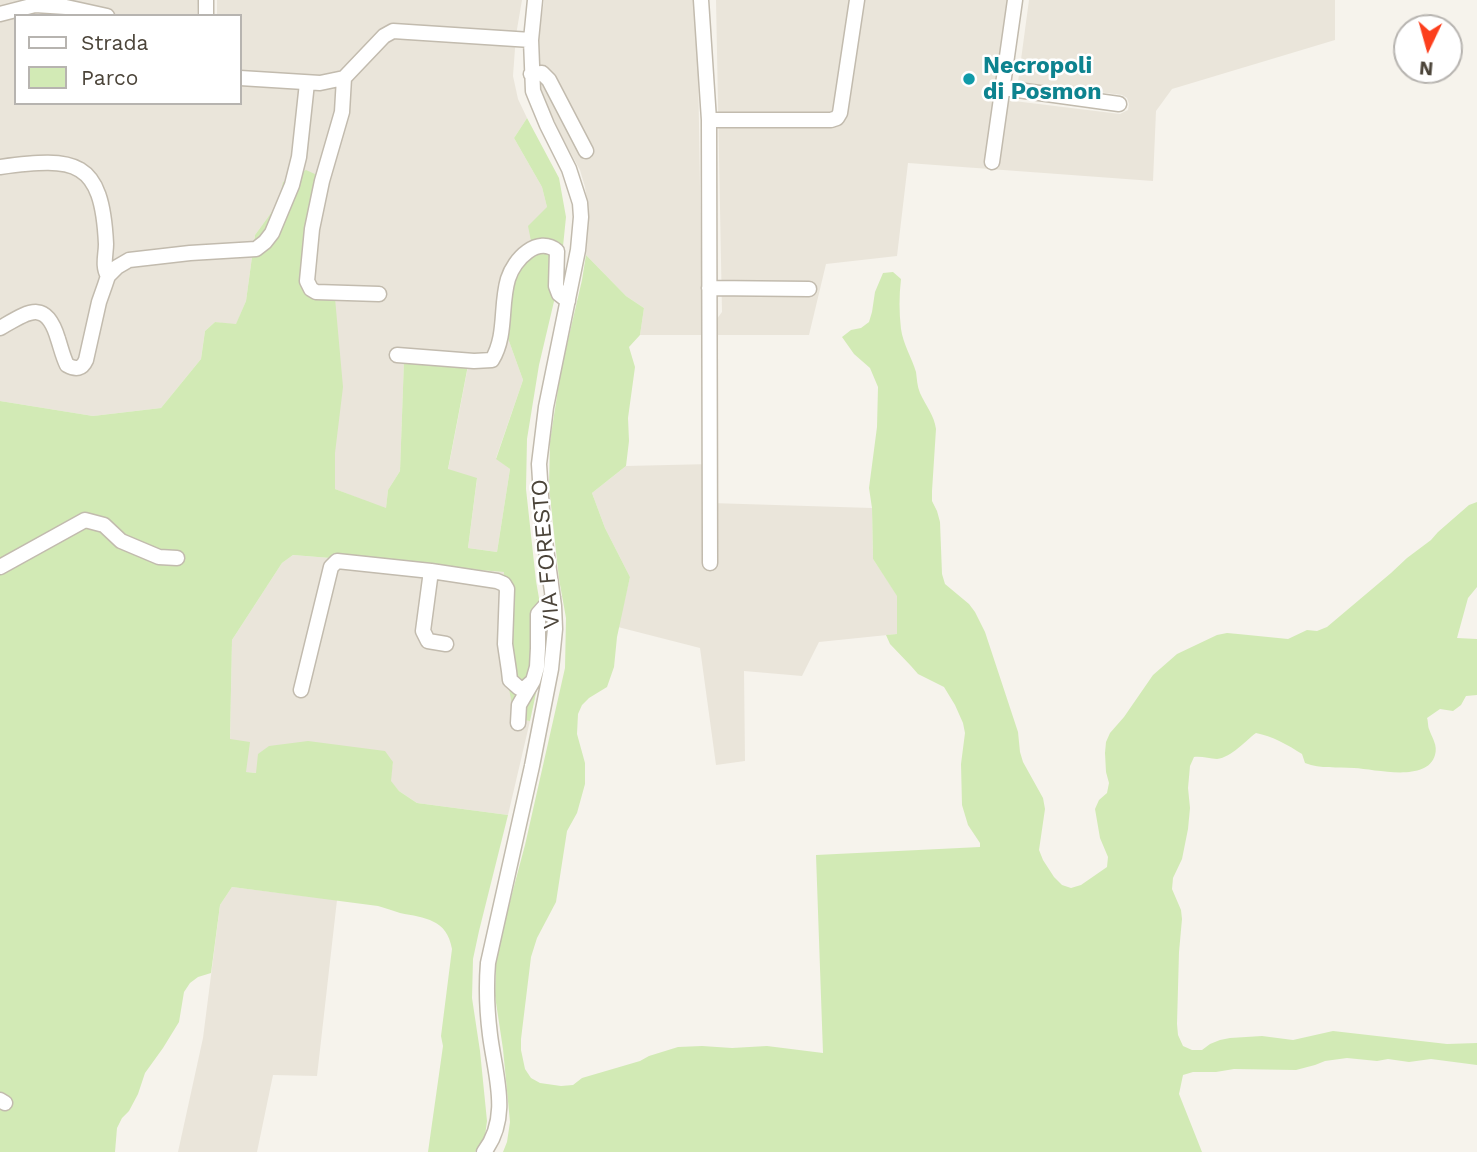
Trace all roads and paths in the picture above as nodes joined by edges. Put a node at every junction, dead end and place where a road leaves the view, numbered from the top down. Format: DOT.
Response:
graph roads {
  1 [pos="535,0"];
  2 [pos="701,0"];
  3 [pos="857,0"];
  4 [pos="1015,0"];
  5 [pos="35,3"];
  6 [pos="0,14"];
  7 [pos="98,14"];
  8 [pos="531,40"];
  9 [pos="531,74"];
  10 [pos="242,78"];
  11 [pos="344,78"];
  12 [pos="307,83"];
  13 [pos="1003,88"];
  14 [pos="1119,104"];
  15 [pos="709,120"];
  16 [pos="586,151"];
  17 [pos="992,162"];
  18 [pos="0,167"];
  19 [pos="106,246"];
  20 [pos="129,260"];
  21 [pos="108,276"];
  22 [pos="709,288"];
  23 [pos="808,289"];
  24 [pos="379,294"];
  25 [pos="568,301"];
  26 [pos="0,328"];
  27 [pos="397,355"];
  28 [pos="177,558"];
  29 [pos="710,563"];
  30 [pos="0,567"];
  31 [pos="431,571"];
  32 [pos="553,597"];
  33 [pos="446,644"];
  34 [pos="533,681"];
  35 [pos="301,690"];
  36 [pos="518,723"];
  37 [pos="484,1152"];
  1 -- 8 [label="street, VIA FORESTO"];
  2 -- 15 [label="street"];
  3 -- 15 [label="street"];
  4 -- 13 [label="street"];
  5 -- 6 [label="street"];
  5 -- 7 [label="street"];
  8 -- 9 [label="street, VIA FORESTO"];
  8 -- 11 [label="street"];
  9 -- 16 [label="street"];
  9 -- 25 [label="street, VIA FORESTO"];
  10 -- 12 [label="street"];
  11 -- 12 [label="street"];
  11 -- 24 [label="street"];
  12 -- 20 [label="street"];
  13 -- 14 [label="street"];
  13 -- 17 [label="street"];
  15 -- 22 [label="street"];
  18 -- 19 [label="street"];
  19 -- 20 [label="street"];
  19 -- 21 [label="street"];
  20 -- 21 [label="street"];
  21 -- 26 [label="street"];
  22 -- 23 [label="street"];
  22 -- 29 [label="street"];
  25 -- 27 [label="street"];
  25 -- 32 [label="street, VIA FORESTO"];
  28 -- 30 [label="street"];
  31 -- 33 [label="street"];
  31 -- 34 [label="street"];
  31 -- 35 [label="street"];
  32 -- 34 [label="street"];
  32 -- 37 [label="street, VIA FORESTO"];
  34 -- 36 [label="street"];
}
